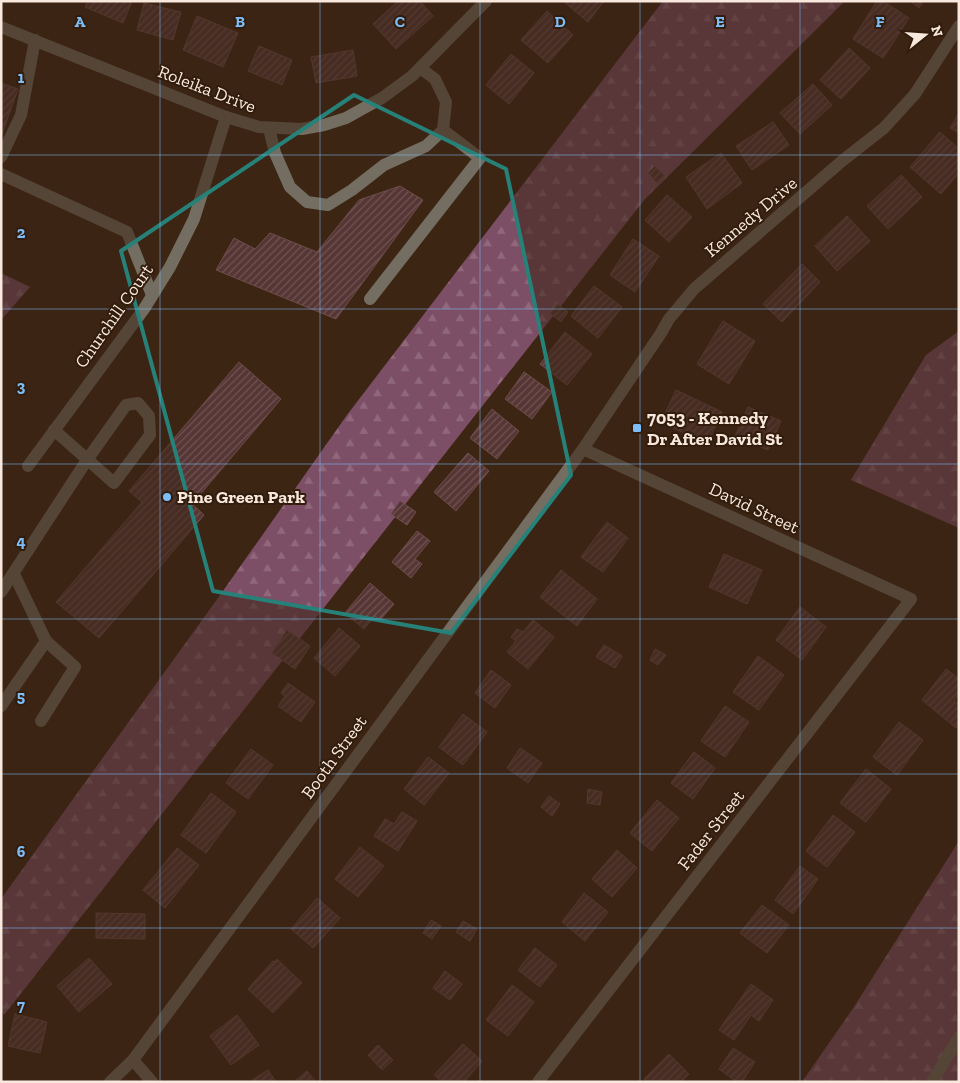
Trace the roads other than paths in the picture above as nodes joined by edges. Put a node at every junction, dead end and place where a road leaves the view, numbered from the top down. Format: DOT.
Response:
graph roads {
  1 [pos="480,3"];
  2 [pos="1,26"];
  3 [pos="959,26"];
  4 [pos="35,40"];
  5 [pos="420,68"];
  6 [pos="226,117"];
  7 [pos="269,128"];
  8 [pos="443,130"];
  9 [pos="1,157"];
  10 [pos="1,174"];
  11 [pos="152,295"];
  12 [pos="370,299"];
  13 [pos="54,430"];
  14 [pos="583,449"];
  15 [pos="87,460"];
  16 [pos="28,466"];
  17 [pos="14,574"];
  18 [pos="1,592"];
  19 [pos="911,599"];
  20 [pos="46,641"];
  21 [pos="1,706"];
  22 [pos="41,721"];
  23 [pos="959,1037"];
  24 [pos="133,1060"];
  25 [pos="110,1082"];
  26 [pos="152,1082"];
  27 [pos="538,1082"];
  28 [pos="932,1082"];
  1 -- 5 [label="street, Roleika Drive"];
  2 -- 4 [label="street, Roleika Drive"];
  3 -- 14 [label="street, Kennedy Drive"];
  4 -- 6 [label="street, Roleika Drive"];
  4 -- 9 [label="street"];
  5 -- 7 [label="street, Roleika Drive"];
  5 -- 8 [label="street"];
  6 -- 7 [label="street, Roleika Drive"];
  6 -- 11 [label="street, Churchill Court"];
  7 -- 8 [label="street"];
  8 -- 12 [label="street"];
  10 -- 11 [label="street"];
  11 -- 13 [label="street, Churchill Court"];
  13 -- 15 [label="street"];
  13 -- 16 [label="street, Churchill Court"];
  14 -- 19 [label="street, David Street"];
  14 -- 24 [label="street, Booth Street"];
  15 -- 15 [label="street"];
  15 -- 17 [label="street"];
  17 -- 18 [label="street"];
  17 -- 20 [label="street"];
  19 -- 27 [label="street, Fader Street"];
  20 -- 21 [label="street"];
  20 -- 22 [label="street"];
  23 -- 28 [label="street"];
  24 -- 25 [label="street, Booth Street"];
  24 -- 26 [label="street"];
}
